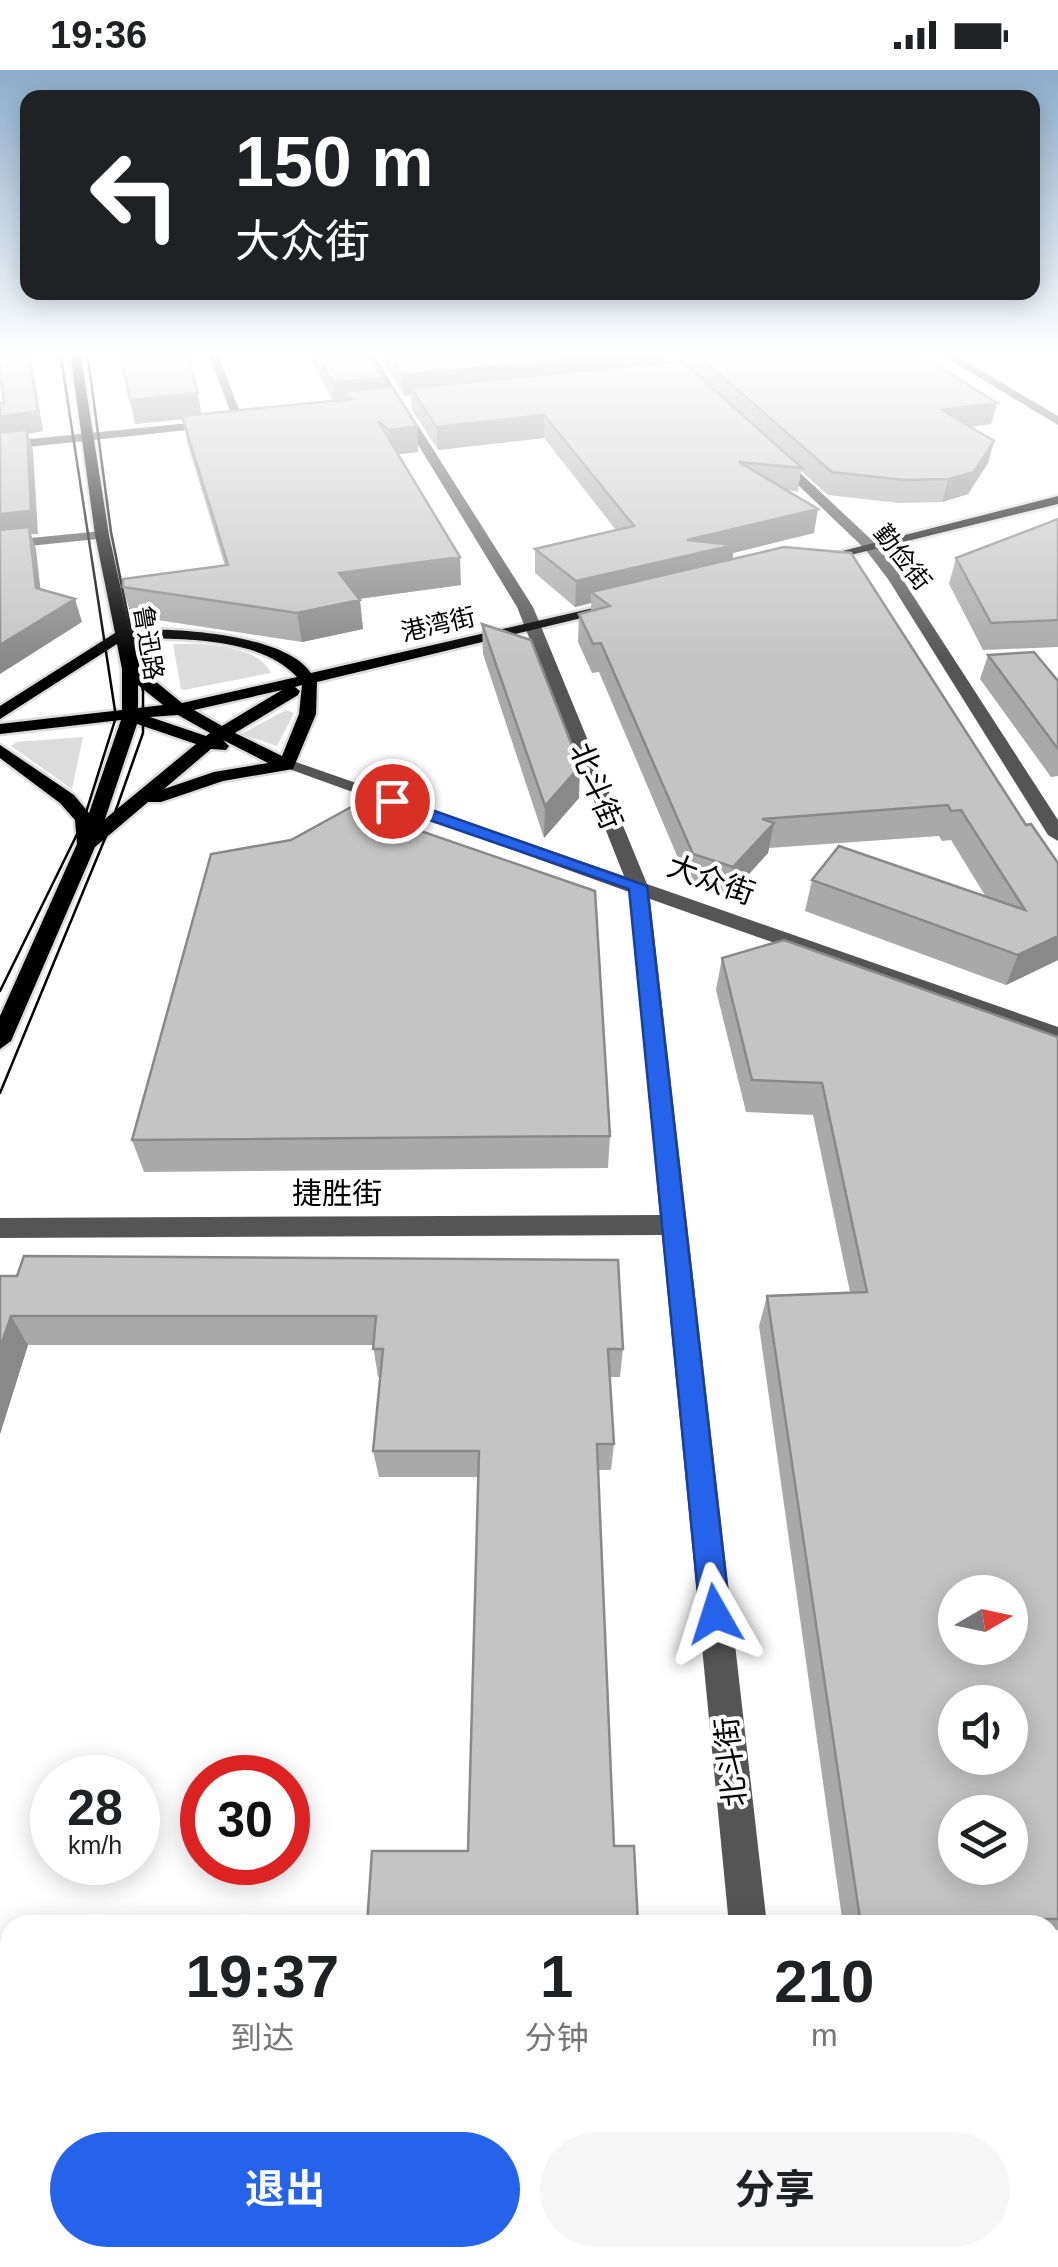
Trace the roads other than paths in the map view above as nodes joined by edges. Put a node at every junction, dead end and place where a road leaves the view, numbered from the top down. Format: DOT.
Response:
graph roads {
  1 [pos="89,454"];
  2 [pos="431,454"];
  3 [pos="772,454"];
  4 [pos="1058,500"];
  5 [pos="102,534"];
  6 [pos="0,546"];
  7 [pos="870,546"];
  8 [pos="795,564"];
  9 [pos="627,605"];
  10 [pos="534,627"];
  11 [pos="122,635"];
  12 [pos="130,669"];
  13 [pos="309,680"];
  14 [pos="182,708"];
  15 [pos="0,714"];
  16 [pos="130,716"];
  17 [pos="0,728"];
  18 [pos="215,737"];
  19 [pos="0,750"];
  20 [pos="287,765"];
  21 [pos="126,810"];
  22 [pos="1058,835"];
  23 [pos="87,844"];
  24 [pos="638,886"];
  25 [pos="1058,1036"];
  26 [pos="0,1041"];
  27 [pos="674,1226"];
  28 [pos="0,1228"];
  29 [pos="747,1915"];
  1 -- 5 [label="main road, 鲁迅路"];
  2 -- 10 [label="street, 北斗街"];
  3 -- 7 [label="street, 勤俭街"];
  4 -- 7 [label="main road"];
  5 -- 6 [label="street"];
  5 -- 11 [label="main road, 鲁迅路"];
  7 -- 8 [label="main road"];
  7 -- 22 [label="street, 勤俭街"];
  9 -- 10 [label="main road, 港湾街"];
  10 -- 13 [label="main road, 港湾街"];
  10 -- 24 [label="street, 北斗街"];
  11 -- 12 [label="main road, 鲁迅路"];
  11 -- 13 [label="main road"];
  11 -- 15 [label="main road"];
  12 -- 14 [label="main road"];
  12 -- 16 [label="main road, 鲁迅路"];
  13 -- 14 [label="main road, 港湾街"];
  13 -- 18 [label="main road"];
  13 -- 20 [label="main road"];
  14 -- 16 [label="main road, 港湾街"];
  14 -- 18 [label="main road"];
  16 -- 17 [label="main road, 港湾街"];
  16 -- 18 [label="main road"];
  16 -- 23 [label="main road, 鲁迅路"];
  18 -- 20 [label="main road"];
  18 -- 21 [label="main road"];
  19 -- 23 [label="main road"];
  20 -- 21 [label="main road"];
  20 -- 24 [label="street, 大众街"];
  21 -- 23 [label="main road"];
  23 -- 26 [label="main road, 鲁迅路"];
  24 -- 25 [label="street, 大众街"];
  24 -- 27 [label="street, 北斗街"];
  27 -- 28 [label="street, 捷胜街"];
  27 -- 29 [label="street, 北斗街"];
}
